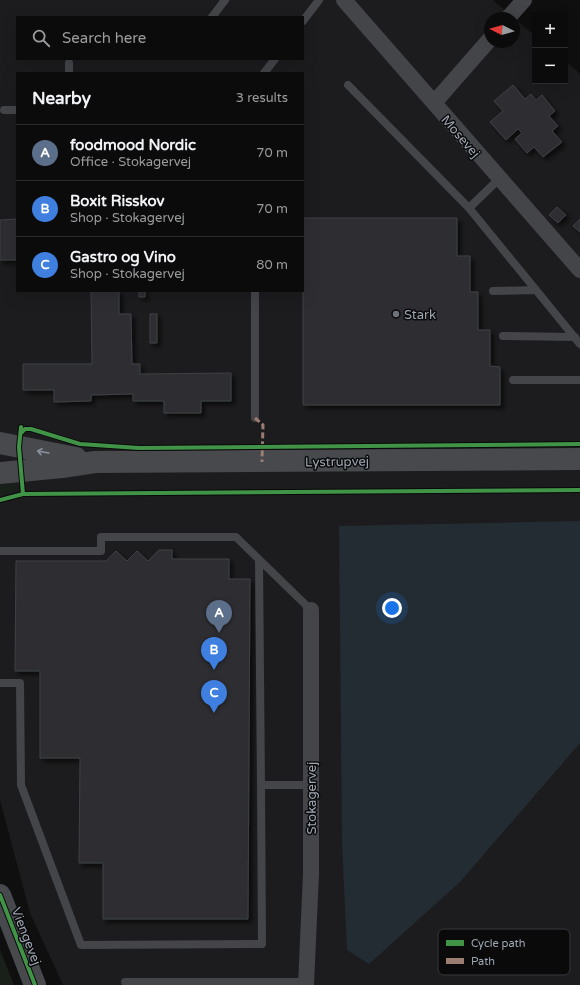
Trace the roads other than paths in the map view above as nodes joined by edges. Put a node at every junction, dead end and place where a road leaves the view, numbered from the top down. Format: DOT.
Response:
graph roads {
  1 [pos="225,0"];
  2 [pos="318,0"];
  3 [pos="344,0"];
  4 [pos="524,0"];
  5 [pos="513,12"];
  6 [pos="213,16"];
  7 [pos="304,20"];
  8 [pos="484,46"];
  9 [pos="274,60"];
  10 [pos="69,64"];
  11 [pos="69,72"];
  12 [pos="265,72"];
  13 [pos="348,85"];
  14 [pos="434,103"];
  15 [pos="4,110"];
  16 [pos="16,110"];
  17 [pos="499,179"];
  18 [pos="469,208"];
  19 [pos="580,270"];
  20 [pos="536,290"];
  21 [pos="493,291"];
  22 [pos="255,292"];
  23 [pos="503,336"];
  24 [pos="577,341"];
  25 [pos="513,380"];
  26 [pos="580,380"];
  27 [pos="255,418"];
  28 [pos="0,443"];
  29 [pos="580,459"];
  30 [pos="95,462"];
  31 [pos="0,473"];
  32 [pos="0,551"];
  33 [pos="259,560"];
  34 [pos="311,610"];
  35 [pos="0,683"];
  36 [pos="261,785"];
  37 [pos="311,785"];
  38 [pos="0,895"];
  39 [pos="125,982"];
  40 [pos="306,983"];
  41 [pos="35,985"];
  1 -- 6 [label="lane"];
  2 -- 7 [label="lane"];
  3 -- 14 [label="street, Mosevej"];
  4 -- 5 [label="street"];
  8 -- 14 [label="street"];
  9 -- 12 [label="lane"];
  10 -- 11 [label="lane"];
  13 -- 18 [label="lane"];
  14 -- 17 [label="street, Mosevej"];
  15 -- 16 [label="lane"];
  17 -- 18 [label="lane"];
  17 -- 19 [label="street, Mosevej"];
  18 -- 20 [label="lane"];
  20 -- 21 [label="lane"];
  20 -- 24 [label="lane"];
  22 -- 27 [label="lane"];
  23 -- 24 [label="lane"];
  25 -- 26 [label="lane"];
  30 -- 28 [label="street, Lystrupvej, one-way"];
  29 -- 30 [label="street, Lystrupvej"];
  30 -- 31 [label="street, Lystrupvej"];
  32 -- 33 [label="lane"];
  33 -- 34 [label="lane"];
  33 -- 36 [label="lane"];
  34 -- 37 [label="street, Stokagervej"];
  35 -- 36 [label="lane"];
  36 -- 37 [label="lane"];
  37 -- 40 [label="street, Stokagervej"];
  38 -- 41 [label="street, Viengevej"];
  39 -- 40 [label="lane"];
}
